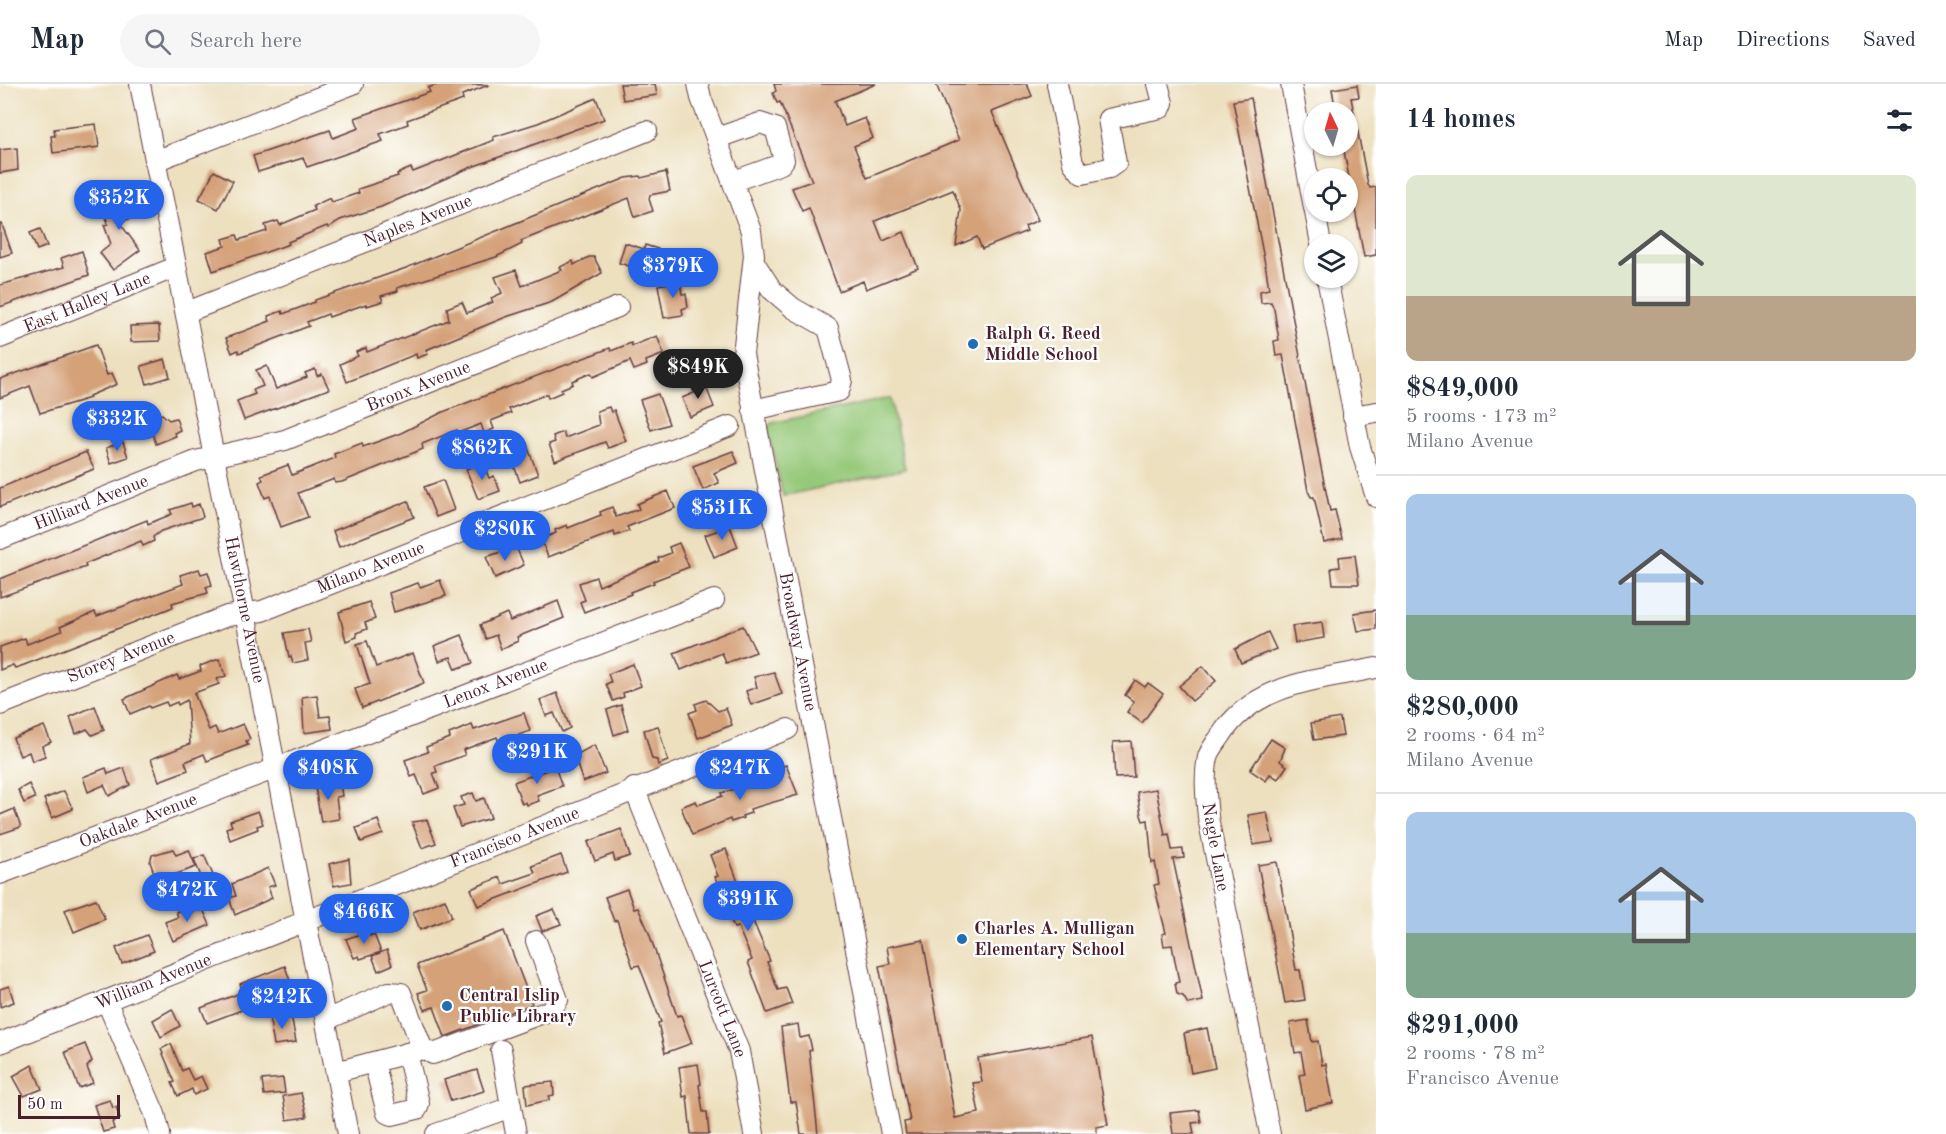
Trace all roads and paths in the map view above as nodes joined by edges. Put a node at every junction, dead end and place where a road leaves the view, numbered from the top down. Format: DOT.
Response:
graph roads {
  1 [pos="140,84"];
  2 [pos="352,84"];
  3 [pos="698,84"];
  4 [pos="1057,84"];
  5 [pos="1158,84"];
  6 [pos="1291,84"];
  7 [pos="647,131"];
  8 [pos="717,138"];
  9 [pos="155,161"];
  10 [pos="1306,168"];
  11 [pos="734,181"];
  12 [pos="754,262"];
  13 [pos="176,267"];
  14 [pos="1329,288"];
  15 [pos="618,307"];
  16 [pos="187,312"];
  17 [pos="0,338"];
  18 [pos="753,410"];
  19 [pos="1376,412"];
  20 [pos="1353,416"];
  21 [pos="730,426"];
  22 [pos="215,457"];
  23 [pos="1376,497"];
  24 [pos="0,539"];
  25 [pos="714,600"];
  26 [pos="244,614"];
  27 [pos="1376,668"];
  28 [pos="0,705"];
  29 [pos="788,729"];
  30 [pos="277,766"];
  31 [pos="634,788"];
  32 [pos="0,874"];
  33 [pos="306,920"];
  34 [pos="536,941"];
  35 [pos="106,1000"];
  36 [pos="326,1020"];
  37 [pos="0,1042"];
  38 [pos="414,1050"];
  39 [pos="501,1050"];
  40 [pos="374,1062"];
  41 [pos="336,1072"];
  42 [pos="511,1107"];
  43 [pos="160,1134"];
  44 [pos="348,1134"];
  45 [pos="436,1134"];
  46 [pos="516,1134"];
  47 [pos="754,1134"];
  48 [pos="891,1134"];
  49 [pos="1270,1134"];
  1 -- 9 [label="street, Hawthorne Avenue"];
  2 -- 9 [label="street"];
  3 -- 8 [label="street, Broadway Avenue"];
  4 -- 5 [label="street"];
  6 -- 10 [label="street"];
  7 -- 16 [label="street, Naples Avenue"];
  8 -- 11 [label="street, Broadway Avenue"];
  8 -- 11 [label="street"];
  9 -- 13 [label="street, Hawthorne Avenue"];
  11 -- 12 [label="street, Broadway Avenue"];
  12 -- 18 [label="street, Broadway Avenue"];
  12 -- 18 [label="street"];
  13 -- 16 [label="street, Hawthorne Avenue"];
  13 -- 17 [label="street, East Halley Lane"];
  14 -- 20 [label="street"];
  15 -- 22 [label="street, Bronx Avenue"];
  16 -- 22 [label="street, Hawthorne Avenue"];
  18 -- 48 [label="street, Broadway Avenue"];
  19 -- 20 [label="street"];
  20 -- 23 [label="street"];
  21 -- 26 [label="street, Milano Avenue"];
  22 -- 24 [label="street, Hilliard Avenue"];
  22 -- 26 [label="street, Hawthorne Avenue"];
  25 -- 30 [label="street, Lenox Avenue"];
  26 -- 28 [label="street, Storey Avenue"];
  26 -- 30 [label="street, Hawthorne Avenue"];
  27 -- 49 [label="street, Nagle Lane"];
  29 -- 31 [label="street, Francisco Avenue"];
  30 -- 32 [label="street, Oakdale Avenue"];
  30 -- 33 [label="street, Hawthorne Avenue"];
  31 -- 33 [label="street, Francisco Avenue"];
  31 -- 47 [label="street, Lurcott Lane"];
  33 -- 35 [label="street, William Avenue"];
  33 -- 36 [label="street, Hawthorne Avenue"];
  34 -- 38 [label="street"];
  35 -- 37 [label="street, William Avenue"];
  35 -- 43 [label="street"];
  36 -- 38 [label="street"];
  36 -- 41 [label="street, Hawthorne Avenue"];
  38 -- 40 [label="street"];
  38 -- 40 [label="street"];
  39 -- 42 [label="street"];
  40 -- 41 [label="street"];
  41 -- 44 [label="street, Hawthorne Avenue"];
  42 -- 45 [label="street"];
  42 -- 46 [label="street"];
}
